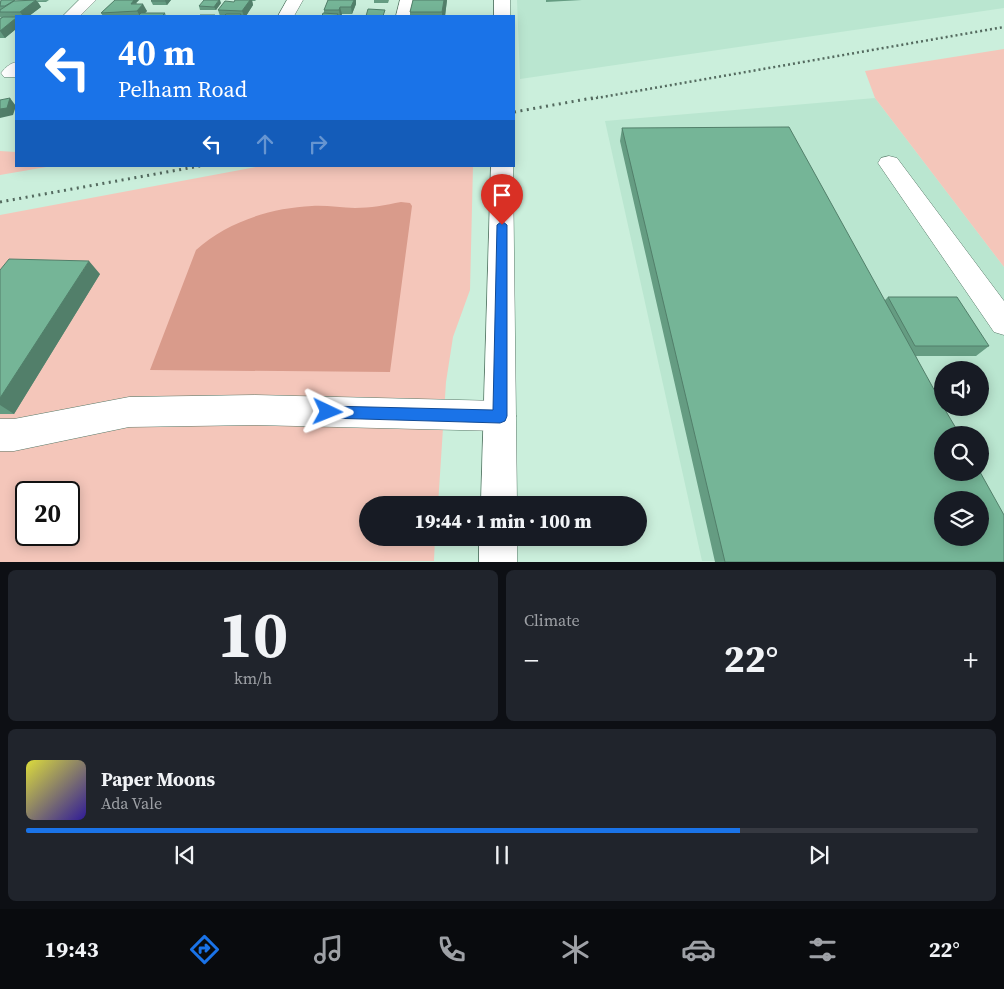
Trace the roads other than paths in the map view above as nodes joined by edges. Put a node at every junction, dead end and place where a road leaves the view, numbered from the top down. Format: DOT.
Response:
graph roads {
  1 [pos="88,0"];
  2 [pos="294,0"];
  3 [pos="408,0"];
  4 [pos="502,0"];
  5 [pos="71,15"];
  6 [pos="286,15"];
  7 [pos="404,15"];
  8 [pos="502,15"];
  9 [pos="889,163"];
  10 [pos="502,167"];
  11 [pos="997,313"];
  12 [pos="500,416"];
  13 [pos="0,435"];
  14 [pos="499,496"];
  15 [pos="498,546"];
  16 [pos="498,562"];
  1 -- 5 [label="main road"];
  2 -- 6 [label="main road"];
  3 -- 7 [label="main road"];
  4 -- 8 [label="main road"];
  9 -- 11 [label="main road"];
  10 -- 12 [label="main road"];
  12 -- 13 [label="main road"];
  12 -- 14 [label="main road"];
  15 -- 16 [label="main road"];
}
